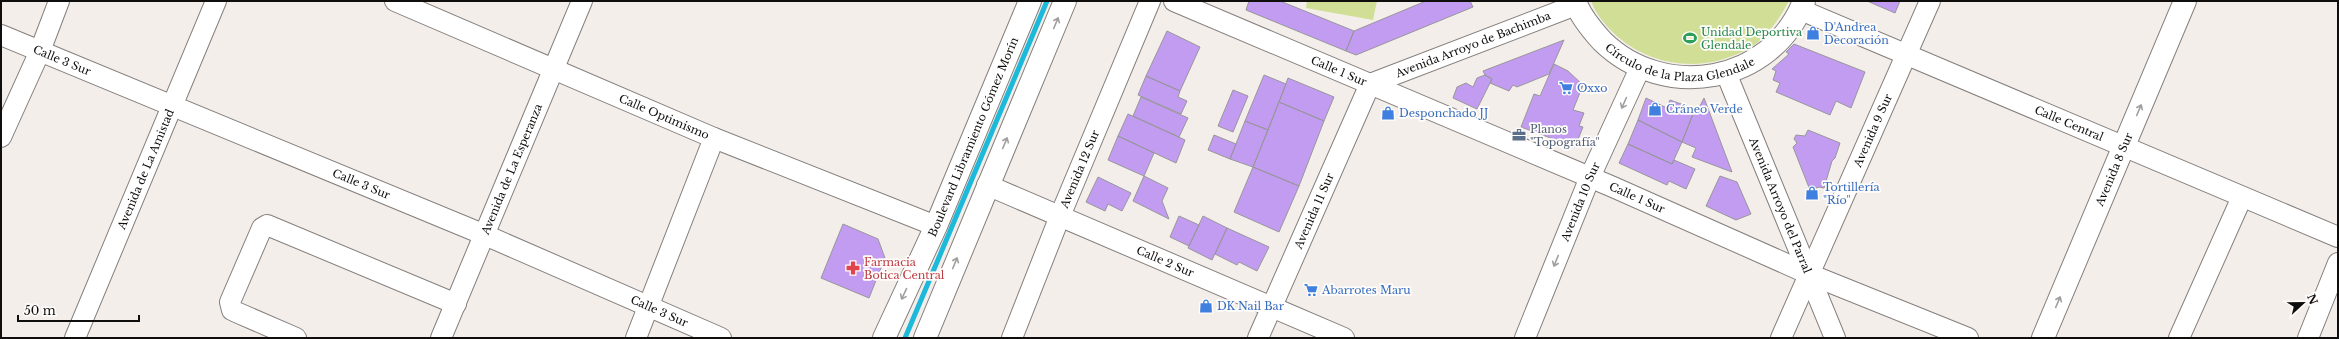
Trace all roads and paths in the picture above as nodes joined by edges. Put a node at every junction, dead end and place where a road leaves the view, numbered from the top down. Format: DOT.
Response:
graph roads {
  1 [pos="59,1"];
  2 [pos="216,1"];
  3 [pos="582,1"];
  4 [pos="1030,1"];
  5 [pos="1066,1"];
  6 [pos="1150,1"];
  7 [pos="1174,1"];
  8 [pos="1930,1"];
  9 [pos="2185,1"];
  10 [pos="400,2"];
  11 [pos="1576,3"];
  12 [pos="1803,5"];
  13 [pos="1,35"];
  14 [pos="40,51"];
  15 [pos="1907,54"];
  16 [pos="1640,68"];
  17 [pos="554,70"];
  18 [pos="1726,73"];
  19 [pos="1370,84"];
  20 [pos="172,107"];
  21 [pos="1,137"];
  22 [pos="714,138"];
  23 [pos="2124,146"];
  24 [pos="1590,177"];
  25 [pos="987,185"];
  26 [pos="2242,197"];
  27 [pos="1060,216"];
  28 [pos="936,226"];
  29 [pos="485,235"];
  30 [pos="2338,238"];
  31 [pos="2338,263"];
  32 [pos="1809,274"];
  33 [pos="456,304"];
  34 [pos="1271,306"];
  35 [pos="649,307"];
  36 [pos="75,338"];
  37 [pos="296,338"];
  38 [pos="441,338"];
  39 [pos="636,338"];
  40 [pos="721,338"];
  41 [pos="884,338"];
  42 [pos="925,338"];
  43 [pos="1012,338"];
  44 [pos="1258,338"];
  45 [pos="1344,338"];
  46 [pos="1525,338"];
  47 [pos="1781,338"];
  48 [pos="1835,338"];
  49 [pos="1968,338"];
  50 [pos="2043,338"];
  51 [pos="2179,338"];
  52 [pos="2308,338"];
  1 -- 14 [label="street"];
  2 -- 20 [label="street, Avenida de La Amistad"];
  3 -- 17 [label="street, Avenida de La Esperanza"];
  4 -- 28 [label="main road, Boulevard Libramiento Gómez Morín"];
  25 -- 5 [label="main road, one-way"];
  6 -- 27 [label="street, Avenida 12 Sur"];
  7 -- 19 [label="street, Calle 1 Sur"];
  8 -- 15 [label="street, Avenida 9 Sur"];
  23 -- 9 [label="main road, Avenida 8 Sur, one-way"];
  10 -- 17 [label="street, Calle Optimismo"];
  11 -- 16 [label="main road, Círculo de la Plaza Glendale"];
  11 -- 19 [label="street, Avenida Arroyo de Bachimba"];
  12 -- 15 [label="street, Calle Central"];
  12 -- 18 [label="main road, Círculo de la Plaza Glendale"];
  13 -- 14 [label="street, Calle 3 Sur"];
  14 -- 20 [label="street, Calle 3 Sur"];
  14 -- 21 [label="street"];
  15 -- 23 [label="street, Calle Central"];
  15 -- 32 [label="street, Avenida 9 Sur"];
  16 -- 18 [label="main road, Círculo de la Plaza Glendale"];
  16 -- 24 [label="street, Avenida 10 Sur, one-way"];
  17 -- 22 [label="street, Calle Optimismo"];
  17 -- 29 [label="street, Avenida de La Esperanza"];
  18 -- 32 [label="street, Avenida Arroyo del Parral"];
  19 -- 24 [label="street, Calle 1 Sur"];
  19 -- 34 [label="street, Avenida 11 Sur"];
  20 -- 29 [label="street, Calle 3 Sur"];
  20 -- 36 [label="street, Avenida de La Amistad"];
  22 -- 28 [label="street, Calle Optimismo"];
  22 -- 35 [label="street"];
  23 -- 26 [label="street, Calle Central"];
  50 -- 23 [label="main road, Avenida 8 Sur, one-way"];
  24 -- 32 [label="street, Calle 1 Sur"];
  24 -- 46 [label="street, Avenida 10 Sur, one-way"];
  25 -- 27 [label="street, Calle 2 Sur"];
  42 -- 25 [label="main road, one-way"];
  26 -- 30 [label="street, Calle Central"];
  26 -- 51 [label="street"];
  27 -- 34 [label="street, Calle 2 Sur"];
  27 -- 43 [label="street, Avenida 12 Sur"];
  28 -- 41 [label="main road, Boulevard Libramiento Gómez Morín, one-way"];
  29 -- 33 [label="street, Avenida de La Esperanza"];
  29 -- 35 [label="street, Calle 3 Sur"];
  31 -- 52 [label="street"];
  32 -- 47 [label="street, Avenida 9 Sur"];
  32 -- 48 [label="street, Avenida Arroyo del Parral"];
  32 -- 49 [label="street, Calle 1 Sur"];
  33 -- 37 [label="street"];
  33 -- 38 [label="street, Avenida de La Esperanza"];
  34 -- 44 [label="street, Avenida 11 Sur"];
  34 -- 45 [label="street, Calle 2 Sur"];
  35 -- 39 [label="street"];
  35 -- 40 [label="street, Calle 3 Sur"];
}
